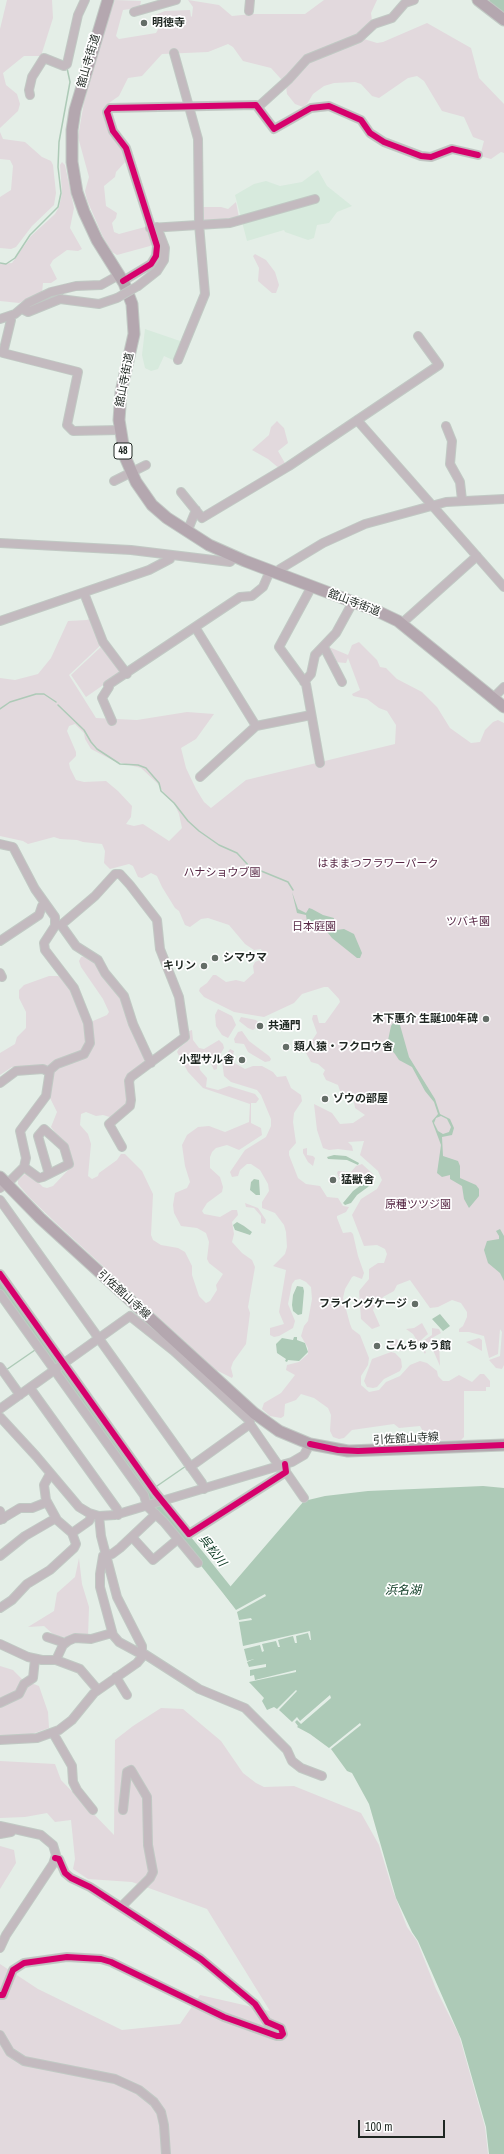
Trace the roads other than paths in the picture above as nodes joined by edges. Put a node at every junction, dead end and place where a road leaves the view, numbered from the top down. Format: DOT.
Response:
graph roads {
  1 [pos="85,0"];
  2 [pos="108,0"];
  3 [pos="176,0"];
  4 [pos="250,0"];
  5 [pos="414,0"];
  6 [pos="478,0"];
  7 [pos="249,11"];
  8 [pos="134,12"];
  9 [pos="504,20"];
  10 [pos="174,53"];
  11 [pos="30,95"];
  12 [pos="189,106"];
  13 [pos="258,107"];
  14 [pos="478,155"];
  15 [pos="314,199"];
  16 [pos="199,224"];
  17 [pos="154,228"];
  18 [pos="121,278"];
  19 [pos="22,309"];
  20 [pos="10,317"];
  21 [pos="0,319"];
  22 [pos="418,336"];
  23 [pos="178,360"];
  24 [pos="358,420"];
  25 [pos="446,426"];
  26 [pos="119,430"];
  27 [pos="146,465"];
  28 [pos="131,472"];
  29 [pos="114,480"];
  30 [pos="181,492"];
  31 [pos="504,498"];
  32 [pos="462,500"];
  33 [pos="433,506"];
  34 [pos="196,510"];
  35 [pos="187,532"];
  36 [pos="0,543"];
  37 [pos="170,555"];
  38 [pos="477,556"];
  39 [pos="235,557"];
  40 [pos="274,572"];
  41 [pos="312,586"];
  42 [pos="504,586"];
  43 [pos="84,593"];
  44 [pos="353,602"];
  45 [pos="0,621"];
  46 [pos="401,624"];
  47 [pos="195,627"];
  48 [pos="324,647"];
  49 [pos="126,674"];
  50 [pos="304,682"];
  51 [pos="342,682"];
  52 [pos="504,687"];
  53 [pos="493,698"];
  54 [pos="504,707"];
  55 [pos="311,715"];
  56 [pos="112,720"];
  57 [pos="256,726"];
  58 [pos="320,763"];
  59 [pos="200,777"];
  60 [pos="0,844"];
  61 [pos="45,903"];
  62 [pos="58,924"];
  63 [pos="0,941"];
  64 [pos="151,1063"];
  65 [pos="49,1072"];
  66 [pos="0,1083"];
  67 [pos="122,1147"];
  68 [pos="24,1167"];
  69 [pos="49,1174"];
  70 [pos="2,1183"];
  71 [pos="0,1200"];
  72 [pos="0,1274"];
  73 [pos="0,1294"];
  74 [pos="99,1338"];
  75 [pos="0,1367"];
  76 [pos="59,1367"];
  77 [pos="30,1388"];
  78 [pos="20,1395"];
  79 [pos="0,1409"];
  80 [pos="0,1417"];
  81 [pos="250,1424"];
  82 [pos="310,1444"];
  83 [pos="504,1445"];
  84 [pos="190,1467"];
  85 [pos="283,1468"];
  86 [pos="50,1474"];
  87 [pos="204,1489"];
  88 [pos="304,1498"];
  89 [pos="163,1501"];
  90 [pos="48,1502"];
  91 [pos="149,1505"];
  92 [pos="156,1514"];
  93 [pos="118,1515"];
  94 [pos="95,1516"];
  95 [pos="1,1517"];
  96 [pos="56,1518"];
  97 [pos="72,1534"];
  98 [pos="132,1537"];
  99 [pos="178,1539"];
  100 [pos="106,1555"];
  101 [pos="0,1556"];
  102 [pos="198,1563"];
  103 [pos="0,1608"];
  104 [pos="112,1633"];
  105 [pos="47,1636"];
  106 [pos="65,1643"];
  107 [pos="0,1644"];
  108 [pos="143,1654"];
  109 [pos="35,1659"];
  110 [pos="56,1660"];
  111 [pos="116,1677"];
  112 [pos="98,1690"];
  113 [pos="127,1695"];
  114 [pos="0,1703"];
  115 [pos="53,1733"];
  116 [pos="0,1740"];
  117 [pos="322,1776"];
  118 [pos="94,1810"];
  119 [pos="123,1810"];
  120 [pos="0,1826"];
  121 [pos="11,1829"];
  122 [pos="0,1834"];
  123 [pos="55,1858"];
  124 [pos="121,1907"];
  125 [pos="0,1948"];
  126 [pos="0,1995"];
  127 [pos="0,2035"];
  128 [pos="166,2154"];
  1 -- 11 [label="street"];
  2 -- 18 [label="main road, 舘山寺街道 / 48"];
  3 -- 8 [label="street"];
  4 -- 7 [label="street"];
  5 -- 13 [label="street"];
  6 -- 9 [label="main road"];
  10 -- 12 [label="street"];
  12 -- 13 [label="street"];
  12 -- 16 [label="street"];
  12 -- 17 [label="street"];
  13 -- 14 [label="street"];
  15 -- 16 [label="street"];
  16 -- 17 [label="street"];
  16 -- 23 [label="street"];
  17 -- 18 [label="street"];
  17 -- 19 [label="street, bridge"];
  18 -- 19 [label="street"];
  18 -- 26 [label="main road, 舘山寺街道 / 48"];
  19 -- 20 [label="street"];
  20 -- 21 [label="street"];
  20 -- 26 [label="street"];
  22 -- 24 [label="street"];
  24 -- 33 [label="street"];
  24 -- 34 [label="street"];
  25 -- 32 [label="street"];
  26 -- 28 [label="main road, 舘山寺街道 / 48"];
  27 -- 28 [label="street"];
  28 -- 29 [label="street"];
  28 -- 35 [label="main road, 舘山寺街道 / 48"];
  30 -- 34 [label="street"];
  31 -- 32 [label="street"];
  32 -- 33 [label="street"];
  33 -- 38 [label="street"];
  33 -- 40 [label="street"];
  34 -- 35 [label="street"];
  35 -- 39 [label="main road, 舘山寺街道 / 48"];
  36 -- 37 [label="street"];
  37 -- 39 [label="street"];
  37 -- 43 [label="street"];
  38 -- 42 [label="street"];
  38 -- 46 [label="street"];
  39 -- 40 [label="main road, 舘山寺街道 / 48"];
  40 -- 41 [label="main road, 舘山寺街道 / 48"];
  40 -- 47 [label="street"];
  41 -- 44 [label="main road, 舘山寺街道 / 48"];
  41 -- 50 [label="street"];
  43 -- 45 [label="street"];
  43 -- 49 [label="street"];
  44 -- 46 [label="main road, 舘山寺街道 / 48"];
  44 -- 48 [label="street"];
  46 -- 53 [label="main road, 舘山寺街道 / 48"];
  47 -- 49 [label="street"];
  47 -- 57 [label="street"];
  48 -- 50 [label="street"];
  48 -- 51 [label="street"];
  49 -- 56 [label="street"];
  50 -- 55 [label="street"];
  52 -- 53 [label="street"];
  53 -- 54 [label="main road, 舘山寺街道 / 48"];
  55 -- 57 [label="street"];
  55 -- 58 [label="street"];
  57 -- 59 [label="street"];
  60 -- 61 [label="street"];
  61 -- 62 [label="street"];
  61 -- 63 [label="street"];
  62 -- 64 [label="street"];
  62 -- 64 [label="street"];
  62 -- 65 [label="street"];
  64 -- 67 [label="street"];
  65 -- 66 [label="street"];
  65 -- 68 [label="street"];
  68 -- 69 [label="street"];
  68 -- 70 [label="street"];
  69 -- 69 [label="street"];
  70 -- 82 [label="main road, 引佐舘山寺線"];
  71 -- 74 [label="street"];
  72 -- 76 [label="street"];
  73 -- 76 [label="street"];
  74 -- 76 [label="street"];
  74 -- 81 [label="street"];
  74 -- 84 [label="street"];
  75 -- 78 [label="street"];
  76 -- 77 [label="street"];
  76 -- 89 [label="street"];
  76 -- 91 [label="street"];
  77 -- 78 [label="street"];
  77 -- 93 [label="street"];
  78 -- 79 [label="street"];
  80 -- 86 [label="street"];
  81 -- 84 [label="street"];
  81 -- 85 [label="street"];
  82 -- 83 [label="main road, 引佐舘山寺線"];
  82 -- 85 [label="street"];
  84 -- 87 [label="street"];
  85 -- 87 [label="street"];
  85 -- 88 [label="street"];
  85 -- 89 [label="street"];
  86 -- 90 [label="street"];
  86 -- 94 [label="street"];
  87 -- 89 [label="street"];
  89 -- 91 [label="street"];
  90 -- 95 [label="street"];
  90 -- 96 [label="street"];
  91 -- 92 [label="street"];
  91 -- 93 [label="street"];
  92 -- 98 [label="street"];
  92 -- 99 [label="street"];
  93 -- 94 [label="street"];
  94 -- 97 [label="street"];
  94 -- 100 [label="street"];
  96 -- 97 [label="street"];
  96 -- 101 [label="street"];
  97 -- 103 [label="street"];
  98 -- 99 [label="street"];
  98 -- 100 [label="street"];
  99 -- 102 [label="street"];
  100 -- 104 [label="street"];
  100 -- 108 [label="street"];
  104 -- 106 [label="street"];
  104 -- 108 [label="street"];
  105 -- 106 [label="street"];
  106 -- 110 [label="street"];
  107 -- 109 [label="street"];
  108 -- 111 [label="street"];
  108 -- 117 [label="street"];
  109 -- 110 [label="street"];
  109 -- 114 [label="street"];
  110 -- 112 [label="street"];
  111 -- 112 [label="street"];
  111 -- 113 [label="street"];
  112 -- 115 [label="street"];
  115 -- 116 [label="street"];
  115 -- 118 [label="street"];
  119 -- 124 [label="street"];
  120 -- 121 [label="street"];
  121 -- 122 [label="street"];
  121 -- 123 [label="street"];
  123 -- 124 [label="street"];
  123 -- 125 [label="street"];
  124 -- 126 [label="street"];
  127 -- 128 [label="street"];
}
